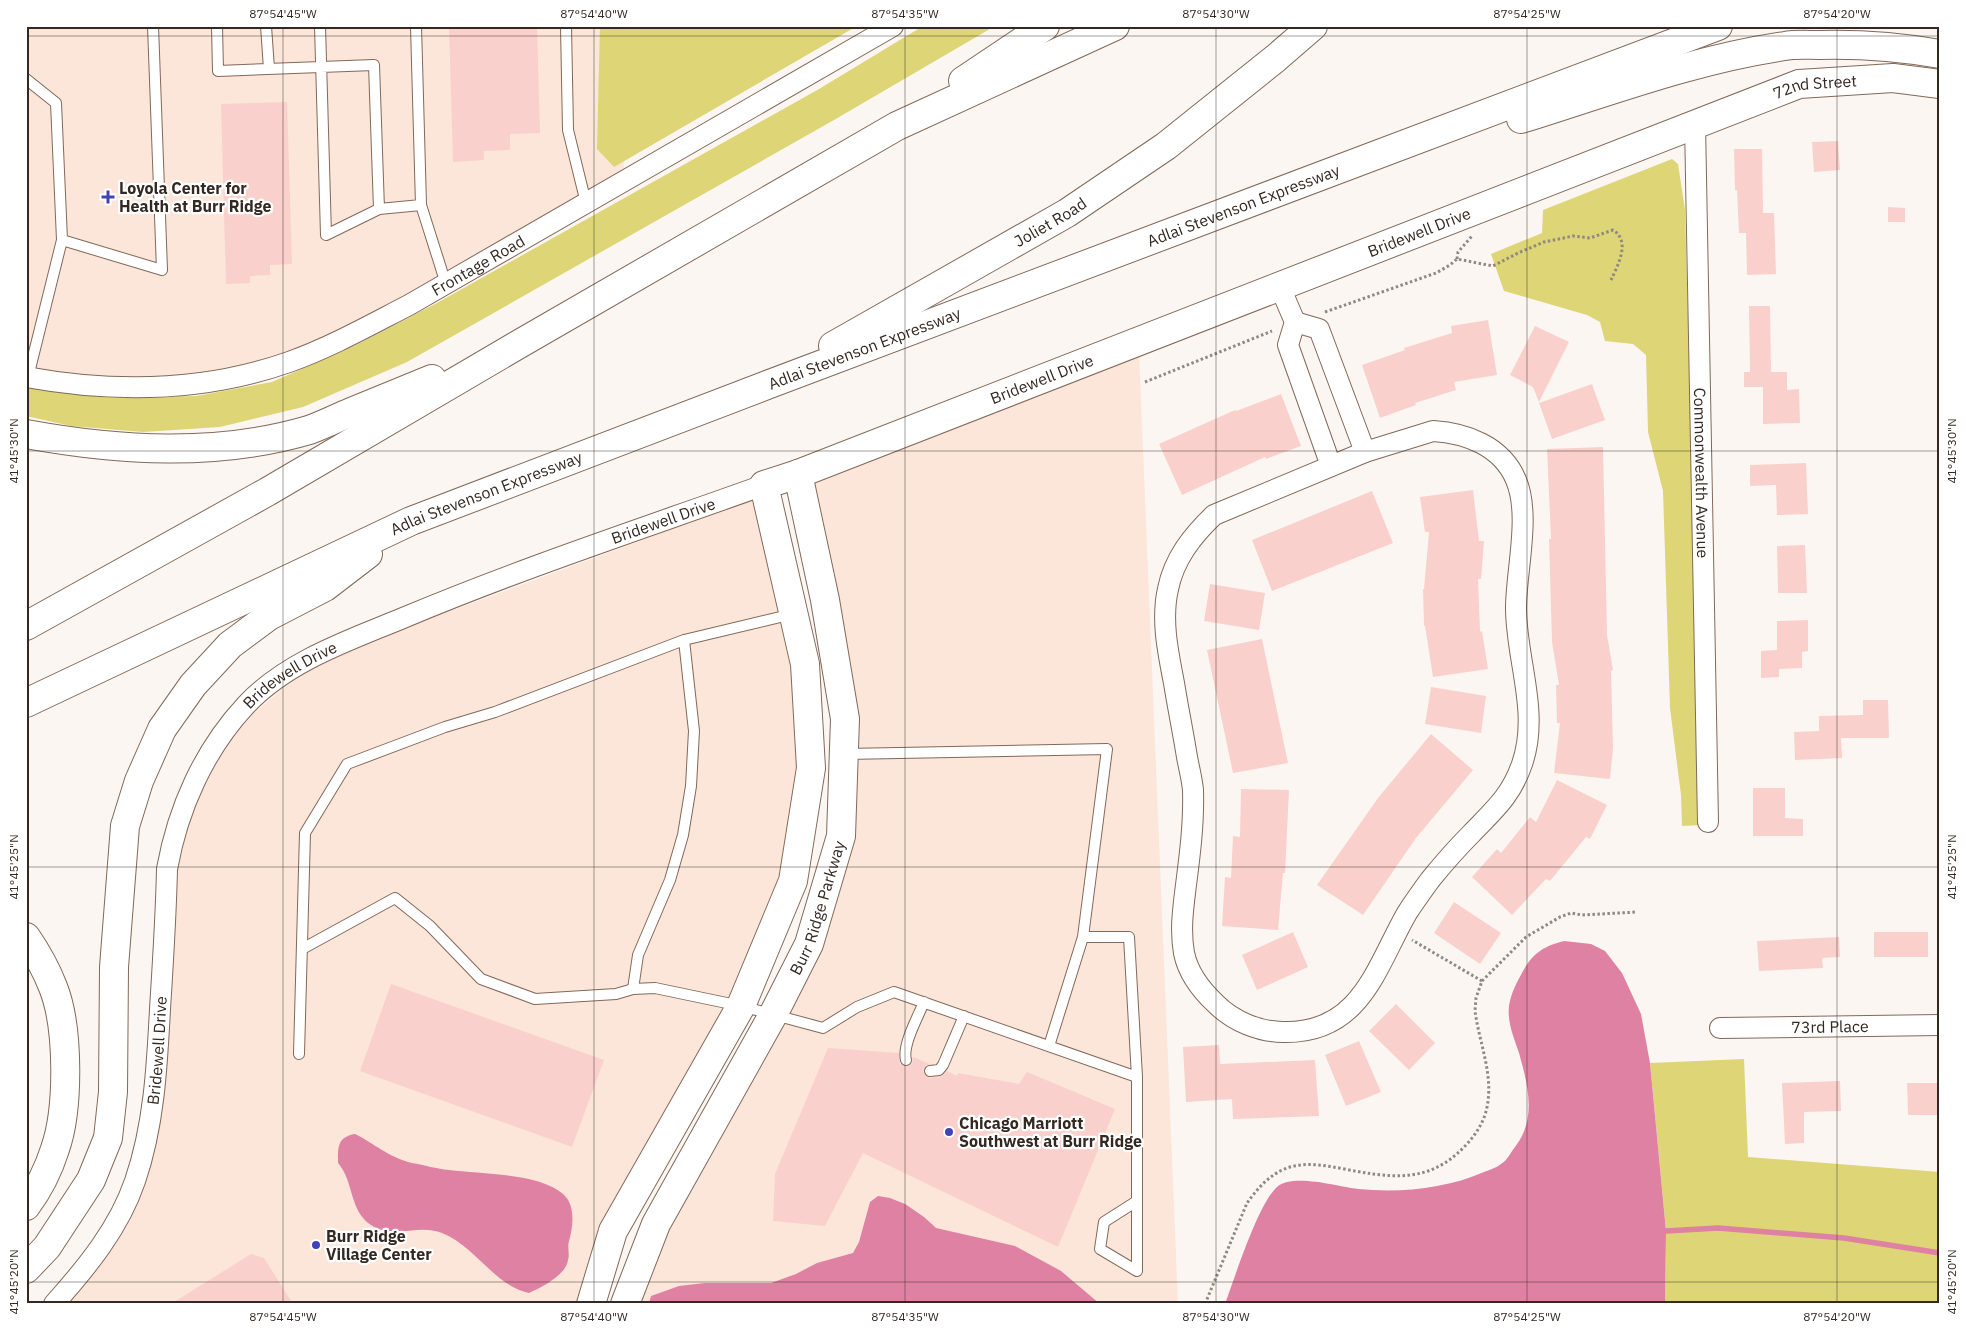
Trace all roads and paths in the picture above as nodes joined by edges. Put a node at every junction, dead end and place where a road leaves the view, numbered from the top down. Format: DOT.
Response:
graph roads {
  1 [pos="153,26"];
  2 [pos="217,26"];
  3 [pos="266,26"];
  4 [pos="320,26"];
  5 [pos="416,26"];
  6 [pos="566,26"];
  7 [pos="893,26"];
  8 [pos="1045,26"];
  9 [pos="1115,26"];
  10 [pos="1313,26"];
  11 [pos="1718,26"];
  12 [pos="1940,54"];
  13 [pos="321,68"];
  14 [pos="270,69"];
  15 [pos="26,79"];
  16 [pos="1940,84"];
  17 [pos="1695,123"];
  18 [pos="897,126"];
  19 [pos="1370,159"];
  20 [pos="586,203"];
  21 [pos="421,205"];
  22 [pos="379,209"];
  23 [pos="62,240"];
  24 [pos="1611,280"];
  25 [pos="446,284"];
  26 [pos="1280,287"];
  27 [pos="1295,322"];
  28 [pos="521,343"];
  29 [pos="27,377"];
  30 [pos="1145,382"];
  31 [pos="767,385"];
  32 [pos="26,434"];
  33 [pos="1365,452"];
  34 [pos="1331,466"];
  35 [pos="798,474"];
  36 [pos="764,485"];
  37 [pos="411,521"];
  38 [pos="794,614"];
  39 [pos="26,626"];
  40 [pos="684,640"];
  41 [pos="26,703"];
  42 [pos="844,754"];
  43 [pos="1708,822"];
  44 [pos="1637,912"];
  45 [pos="1398,932"];
  46 [pos="26,937"];
  47 [pos="1083,937"];
  48 [pos="302,950"];
  49 [pos="1482,981"];
  50 [pos="632,989"];
  51 [pos="924,1002"];
  52 [pos="741,1006"];
  53 [pos="773,1015"];
  54 [pos="964,1016"];
  55 [pos="1940,1026"];
  56 [pos="1720,1028"];
  57 [pos="1049,1046"];
  58 [pos="299,1054"];
  59 [pos="906,1060"];
  60 [pos="930,1071"];
  61 [pos="1137,1077"];
  62 [pos="1137,1201"];
  63 [pos="26,1206"];
  64 [pos="26,1269"];
  65 [pos="54,1304"];
  66 [pos="591,1304"];
  67 [pos="625,1304"];
  68 [pos="1205,1304"];
  1 -- 23 [label="lane"];
  2 -- 14 [label="lane"];
  3 -- 14 [label="lane"];
  4 -- 13 [label="lane"];
  5 -- 21 [label="lane"];
  6 -- 20 [label="lane"];
  7 -- 20 [label="street, Frontage Road"];
  8 -- 18 [label="main road"];
  9 -- 18 [label="main road"];
  10 -- 31 [label="main road, Joliet Road"];
  11 -- 19 [label="main road, Adlai Stevenson Expressway"];
  12 -- 19 [label="main road"];
  13 -- 14 [label="lane"];
  13 -- 22 [label="lane"];
  13 -- 22 [label="lane"];
  15 -- 23 [label="lane"];
  16 -- 17 [label="main road, 72nd Street"];
  17 -- 26 [label="main road, Bridewell Drive"];
  17 -- 43 [label="street, Commonwealth Avenue"];
  18 -- 28 [label="main road"];
  19 -- 31 [label="main road, Adlai Stevenson Expressway"];
  20 -- 25 [label="street, Frontage Road"];
  21 -- 22 [label="lane"];
  21 -- 25 [label="lane"];
  23 -- 29 [label="lane"];
  24 -- 27 [label="path"];
  25 -- 29 [label="street, Frontage Road"];
  26 -- 27 [label="street"];
  26 -- 35 [label="main road, Bridewell Drive"];
  27 -- 30 [label="path"];
  27 -- 33 [label="street"];
  27 -- 34 [label="street"];
  28 -- 32 [label="main road"];
  28 -- 39 [label="main road"];
  31 -- 37 [label="main road, Adlai Stevenson Expressway"];
  33 -- 34 [label="street"];
  33 -- 45 [label="street"];
  34 -- 45 [label="street"];
  35 -- 36 [label="main road, Bridewell Drive"];
  35 -- 42 [label="main road, Burr Ridge Parkway"];
  36 -- 38 [label="main road, Burr Ridge Parkway"];
  36 -- 65 [label="street, Bridewell Drive"];
  37 -- 41 [label="main road, Adlai Stevenson Expressway"];
  37 -- 64 [label="main road"];
  38 -- 40 [label="lane"];
  38 -- 52 [label="main road, Burr Ridge Parkway"];
  40 -- 48 [label="lane"];
  40 -- 50 [label="lane"];
  42 -- 47 [label="lane"];
  42 -- 53 [label="main road, Burr Ridge Parkway"];
  44 -- 49 [label="path"];
  45 -- 49 [label="path"];
  46 -- 63 [label="main road"];
  47 -- 57 [label="lane"];
  47 -- 61 [label="lane"];
  48 -- 50 [label="lane"];
  48 -- 58 [label="lane"];
  49 -- 68 [label="path"];
  50 -- 52 [label="lane"];
  51 -- 53 [label="lane"];
  51 -- 54 [label="lane"];
  51 -- 59 [label="lane"];
  52 -- 53 [label="lane"];
  52 -- 66 [label="main road, Burr Ridge Parkway"];
  53 -- 67 [label="main road, Burr Ridge Parkway"];
  54 -- 57 [label="lane"];
  54 -- 60 [label="lane"];
  55 -- 56 [label="street, 73rd Place"];
  57 -- 61 [label="lane"];
  61 -- 62 [label="lane"];
  62 -- 62 [label="lane"];
}
